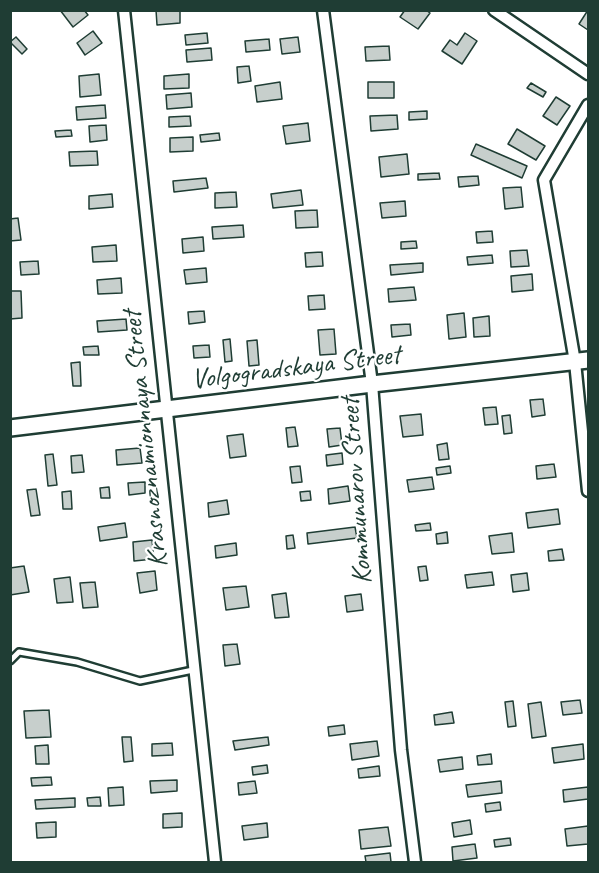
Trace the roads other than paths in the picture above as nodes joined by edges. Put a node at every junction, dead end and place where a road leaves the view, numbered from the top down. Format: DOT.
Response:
graph roads {
  1 [pos="124,10"];
  2 [pos="323,10"];
  3 [pos="494,10"];
  4 [pos="588,74"];
  5 [pos="588,105"];
  6 [pos="582,361"];
  7 [pos="372,384"];
  8 [pos="168,410"];
  9 [pos="10,428"];
  10 [pos="588,490"];
  11 [pos="10,661"];
  12 [pos="193,670"];
  13 [pos="215,862"];
  14 [pos="416,862"];
  1 -- 8 [label="street, Krasnoznamionnaya Street"];
  2 -- 7 [label="street, Kommunarov Street"];
  3 -- 4 [label="street"];
  5 -- 6 [label="street"];
  6 -- 7 [label="main road, Volgogradskaya Street"];
  6 -- 10 [label="street"];
  7 -- 8 [label="main road, Volgogradskaya Street"];
  7 -- 14 [label="street, Kommunarov Street"];
  8 -- 9 [label="main road, Volgogradskaya Street"];
  8 -- 12 [label="street, Krasnoznamionnaya Street"];
  11 -- 12 [label="lane"];
  12 -- 13 [label="street, Krasnoznamionnaya Street"];
}
